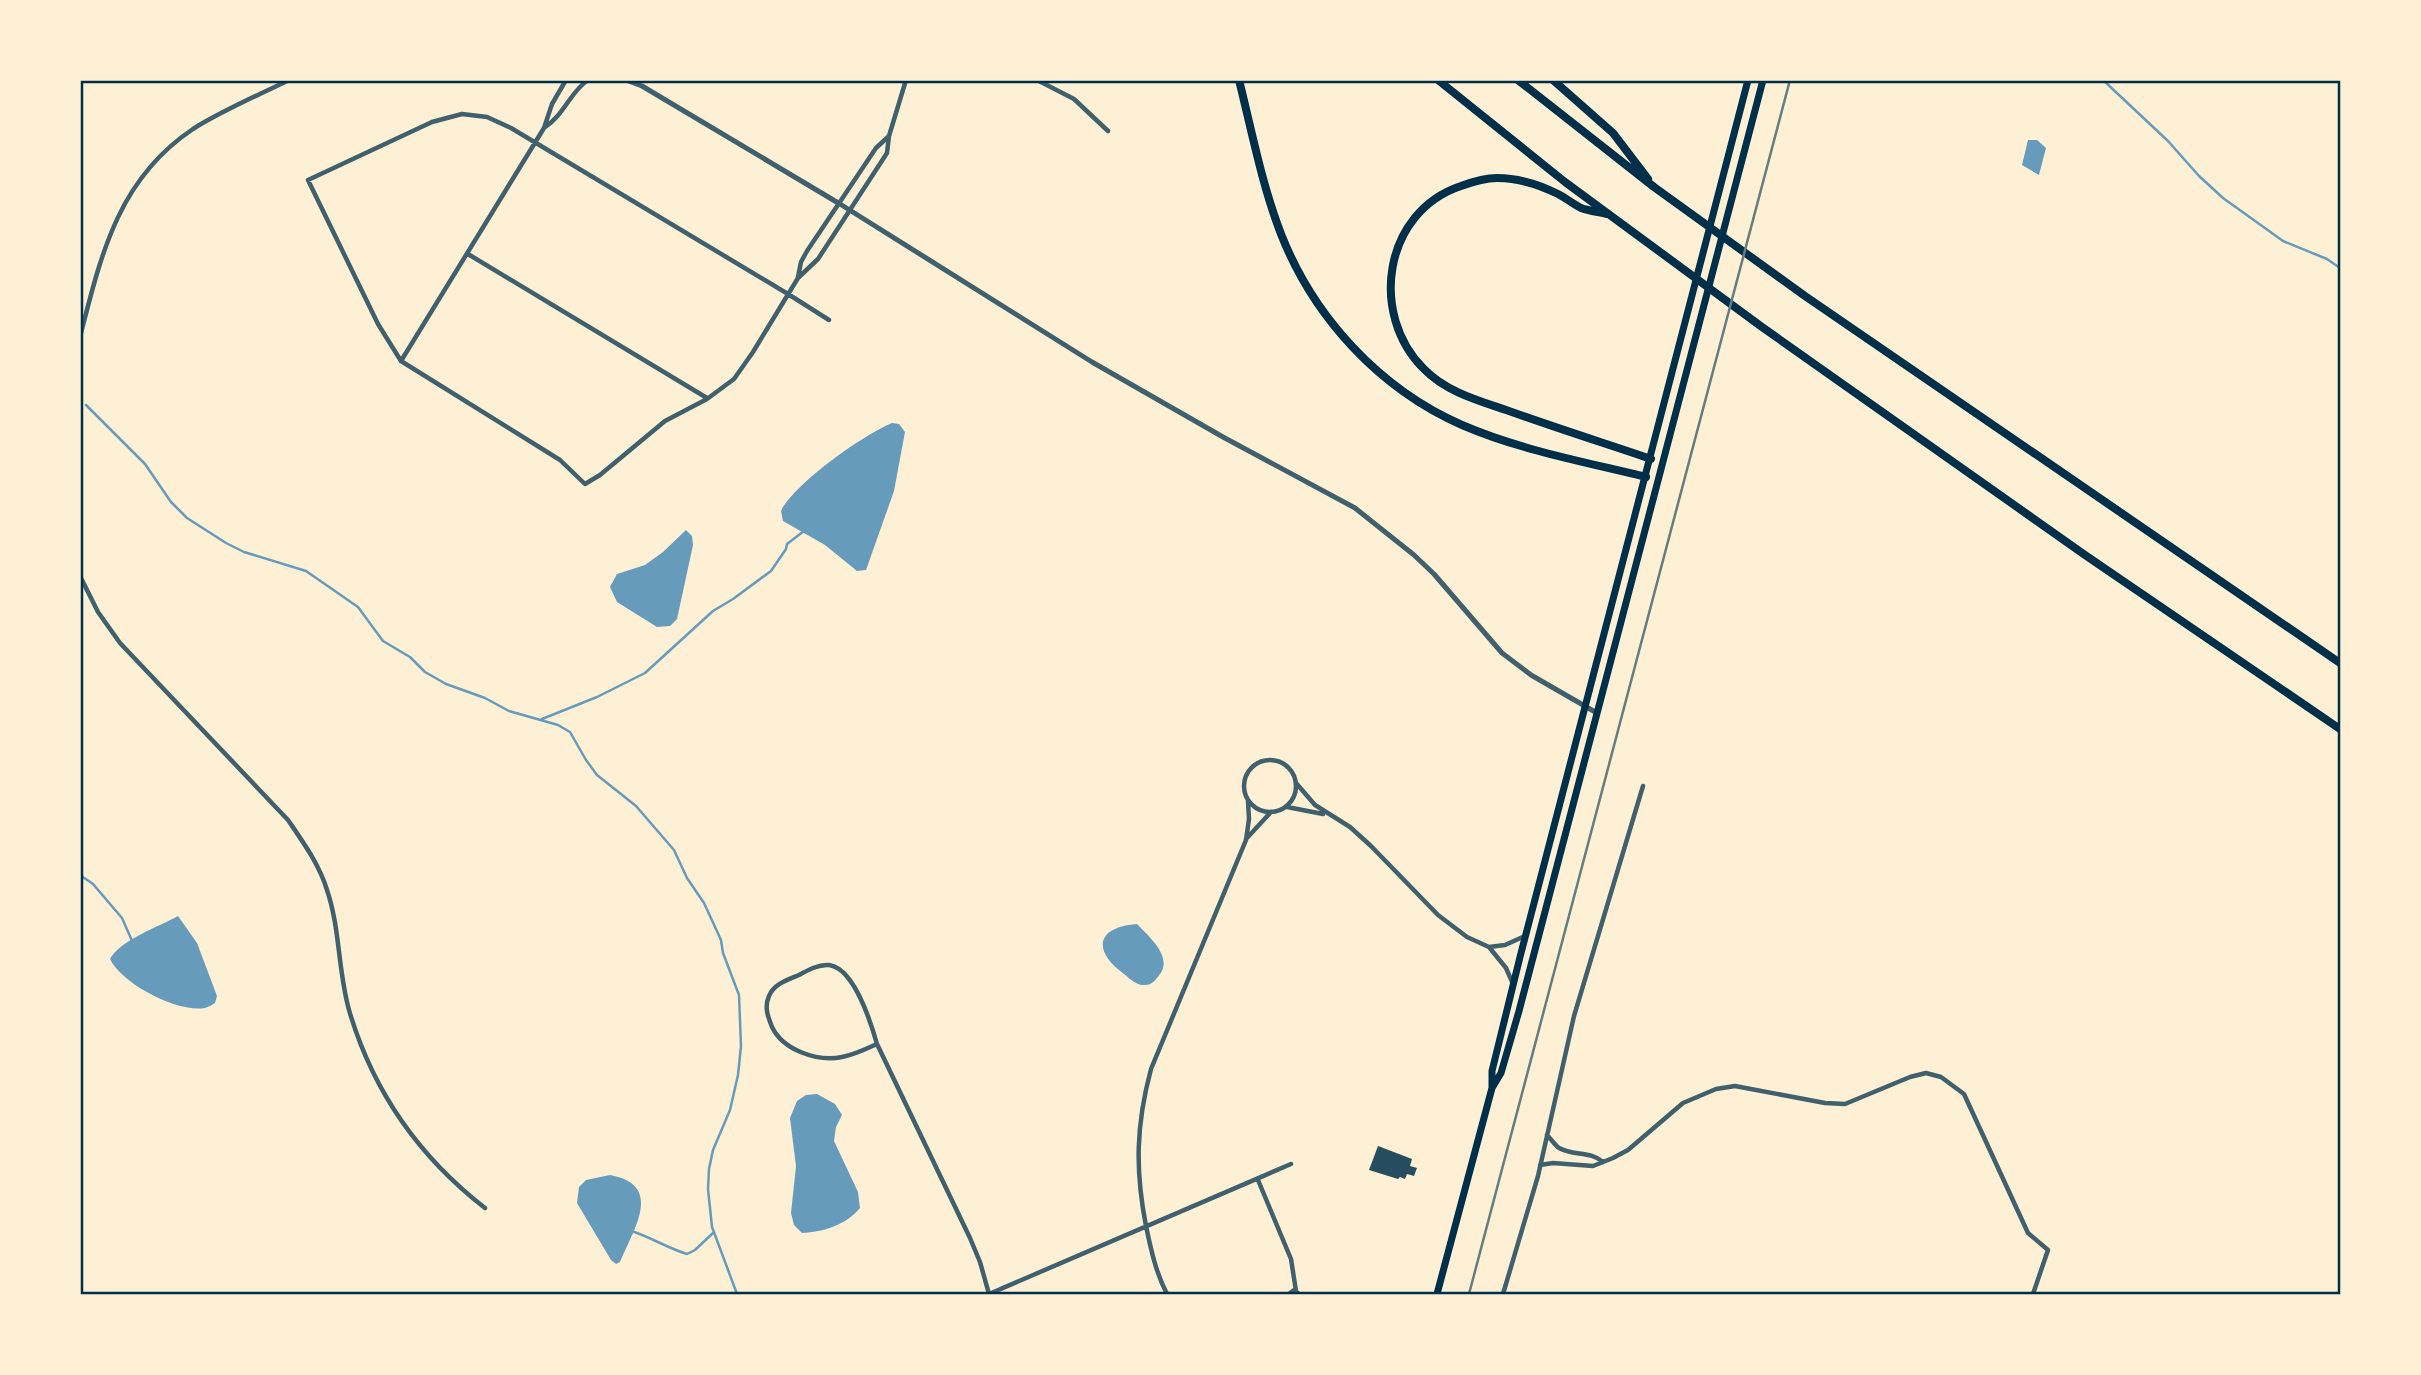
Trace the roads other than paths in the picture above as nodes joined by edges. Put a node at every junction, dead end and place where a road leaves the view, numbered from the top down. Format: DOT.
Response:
graph roads {
  1 [pos="289,80"];
  2 [pos="566,80"];
  3 [pos="588,80"];
  4 [pos="626,80"];
  5 [pos="637,80"];
  6 [pos="906,80"];
  7 [pos="1037,80"];
  8 [pos="1239,80"];
  9 [pos="1438,80"];
  10 [pos="1518,80"];
  11 [pos="1553,80"];
  12 [pos="1748,80"];
  13 [pos="1763,80"];
  14 [pos="642,86"];
  15 [pos="544,128"];
  16 [pos="1108,131"];
  17 [pos="888,136"];
  18 [pos="534,143"];
  19 [pos="1654,187"];
  20 [pos="840,204"];
  21 [pos="850,211"];
  22 [pos="1612,215"];
  23 [pos="468,254"];
  24 [pos="798,278"];
  25 [pos="788,294"];
  26 [pos="829,320"];
  27 [pos="80,337"];
  28 [pos="401,360"];
  29 [pos="708,399"];
  30 [pos="1651,459"];
  31 [pos="1663,463"];
  32 [pos="1646,477"];
  33 [pos="1658,480"];
  34 [pos="80,576"];
  35 [pos="2340,663"];
  36 [pos="1586,707"];
  37 [pos="1597,713"];
  38 [pos="2340,729"];
  39 [pos="1296,783"];
  40 [pos="1643,786"];
  41 [pos="1248,801"];
  42 [pos="1285,807"];
  43 [pos="1271,812"];
  44 [pos="1327,815"];
  45 [pos="1246,839"];
  46 [pos="1525,936"];
  47 [pos="1489,947"];
  48 [pos="1513,984"];
  49 [pos="877,1044"];
  50 [pos="1492,1088"];
  51 [pos="1547,1135"];
  52 [pos="1603,1162"];
  53 [pos="1291,1164"];
  54 [pos="1540,1166"];
  55 [pos="1258,1179"];
  56 [pos="485,1208"];
  57 [pos="1147,1228"];
  58 [pos="1297,1293"];
  59 [pos="989,1294"];
  60 [pos="1167,1294"];
  61 [pos="1289,1294"];
  62 [pos="1437,1294"];
  63 [pos="1503,1294"];
  64 [pos="2033,1294"];
  1 -- 27 [label="street"];
  2 -- 15 [label="street"];
  3 -- 15 [label="street"];
  4 -- 14 [label="street"];
  5 -- 14 [label="street"];
  6 -- 17 [label="street"];
  7 -- 16 [label="street"];
  8 -- 32 [label="highway"];
  9 -- 22 [label="highway"];
  10 -- 19 [label="highway"];
  11 -- 19 [label="highway"];
  12 -- 30 [label="main road"];
  13 -- 31 [label="main road"];
  14 -- 20 [label="street"];
  15 -- 18 [label="street"];
  17 -- 20 [label="street"];
  17 -- 21 [label="street"];
  18 -- 23 [label="street"];
  18 -- 25 [label="street"];
  18 -- 28 [label="street"];
  19 -- 35 [label="highway"];
  20 -- 21 [label="street"];
  20 -- 24 [label="street"];
  21 -- 24 [label="street"];
  21 -- 36 [label="street"];
  22 -- 30 [label="highway"];
  22 -- 38 [label="highway"];
  23 -- 28 [label="street"];
  23 -- 29 [label="street"];
  24 -- 25 [label="street"];
  25 -- 26 [label="street"];
  25 -- 29 [label="street"];
  28 -- 29 [label="street"];
  30 -- 31 [label="main road"];
  30 -- 32 [label="main road"];
  31 -- 33 [label="main road"];
  32 -- 33 [label="main road"];
  32 -- 36 [label="main road"];
  33 -- 37 [label="main road"];
  34 -- 56 [label="street"];
  36 -- 37 [label="street"];
  36 -- 46 [label="main road"];
  37 -- 50 [label="main road"];
  39 -- 41 [label="street"];
  39 -- 42 [label="street"];
  39 -- 44 [label="street"];
  40 -- 51 [label="street"];
  41 -- 43 [label="street"];
  41 -- 45 [label="street"];
  42 -- 43 [label="street"];
  42 -- 44 [label="street"];
  43 -- 45 [label="street"];
  44 -- 47 [label="street"];
  45 -- 57 [label="street"];
  46 -- 47 [label="street"];
  46 -- 48 [label="main road"];
  47 -- 48 [label="street"];
  48 -- 50 [label="main road"];
  49 -- 49 [label="street"];
  49 -- 59 [label="street"];
  50 -- 62 [label="main road"];
  51 -- 52 [label="street"];
  51 -- 54 [label="street"];
  52 -- 54 [label="street"];
  52 -- 64 [label="street"];
  53 -- 55 [label="street"];
  54 -- 63 [label="street"];
  55 -- 57 [label="street"];
  55 -- 58 [label="street"];
  57 -- 59 [label="street"];
  57 -- 60 [label="street"];
  58 -- 61 [label="street"];
}
